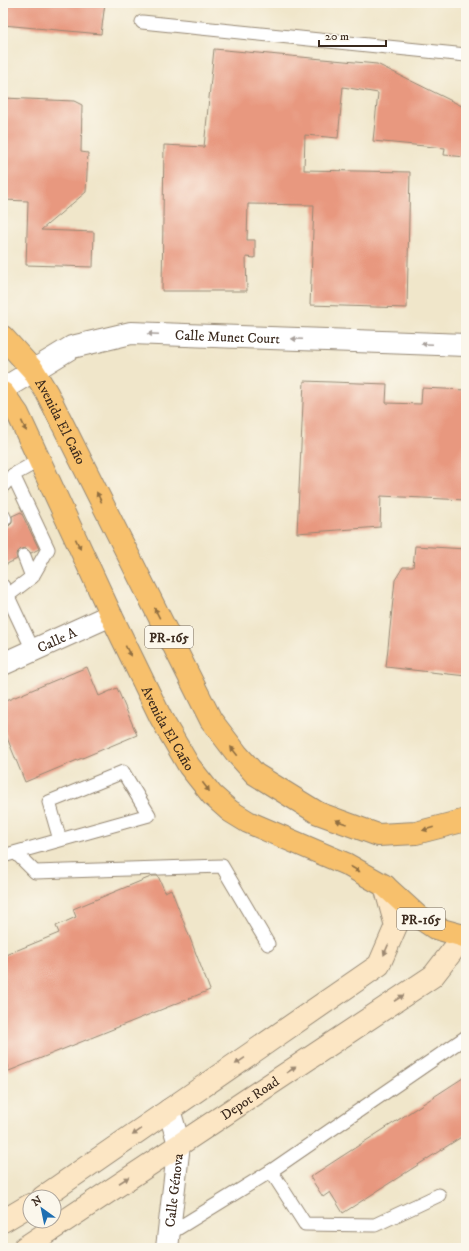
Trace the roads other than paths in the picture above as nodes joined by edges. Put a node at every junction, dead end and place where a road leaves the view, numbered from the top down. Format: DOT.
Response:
graph roads {
  1 [pos="142,22"];
  2 [pos="466,55"];
  3 [pos="3,337"];
  4 [pos="466,345"];
  5 [pos="33,370"];
  6 [pos="3,389"];
  7 [pos="3,393"];
  8 [pos="40,460"];
  9 [pos="13,475"];
  10 [pos="3,486"];
  11 [pos="24,556"];
  12 [pos="32,577"];
  13 [pos="4,593"];
  14 [pos="111,616"];
  15 [pos="33,650"];
  16 [pos="3,664"];
  17 [pos="466,820"];
  18 [pos="60,840"];
  19 [pos="16,853"];
  20 [pos="3,856"];
  21 [pos="385,886"];
  22 [pos="465,936"];
  23 [pos="268,944"];
  24 [pos="466,1037"];
  25 [pos="169,1110"];
  26 [pos="179,1144"];
  27 [pos="271,1171"];
  28 [pos="55,1189"];
  29 [pos="439,1195"];
  30 [pos="22,1210"];
  31 [pos="3,1221"];
  32 [pos="167,1241"];
  33 [pos="24,1248"];
  1 -- 2 [label="lane"];
  3 -- 5 [label="main road, Avenida El Caño / PR-165"];
  4 -- 5 [label="street, Calle Munet Court, one-way"];
  5 -- 6 [label="street, Calle Munet Court"];
  17 -- 5 [label="main road, Avenida El Caño / PR-165, one-way"];
  7 -- 8 [label="main road, Avenida El Caño / PR-165, one-way"];
  8 -- 9 [label="lane"];
  8 -- 14 [label="main road, Avenida El Caño / PR-165, one-way"];
  9 -- 10 [label="lane"];
  9 -- 12 [label="lane"];
  11 -- 12 [label="lane"];
  12 -- 13 [label="lane"];
  13 -- 15 [label="lane"];
  14 -- 15 [label="street, Calle A"];
  14 -- 21 [label="main road, Avenida El Caño / PR-165, one-way"];
  15 -- 16 [label="street, Calle A"];
  18 -- 18 [label="lane"];
  18 -- 19 [label="lane"];
  19 -- 20 [label="lane"];
  19 -- 23 [label="lane"];
  21 -- 22 [label="main road, Avenida El Caño / PR-165"];
  21 -- 25 [label="street, one-way"];
  26 -- 22 [label="street, Depot Road, one-way"];
  24 -- 27 [label="lane"];
  25 -- 26 [label="street, Calle Génova"];
  25 -- 28 [label="street, one-way"];
  26 -- 32 [label="street, Calle Génova"];
  33 -- 26 [label="street, Depot Road, one-way"];
  27 -- 29 [label="lane"];
  27 -- 32 [label="lane"];
  30 -- 31 [label="street"];
}
